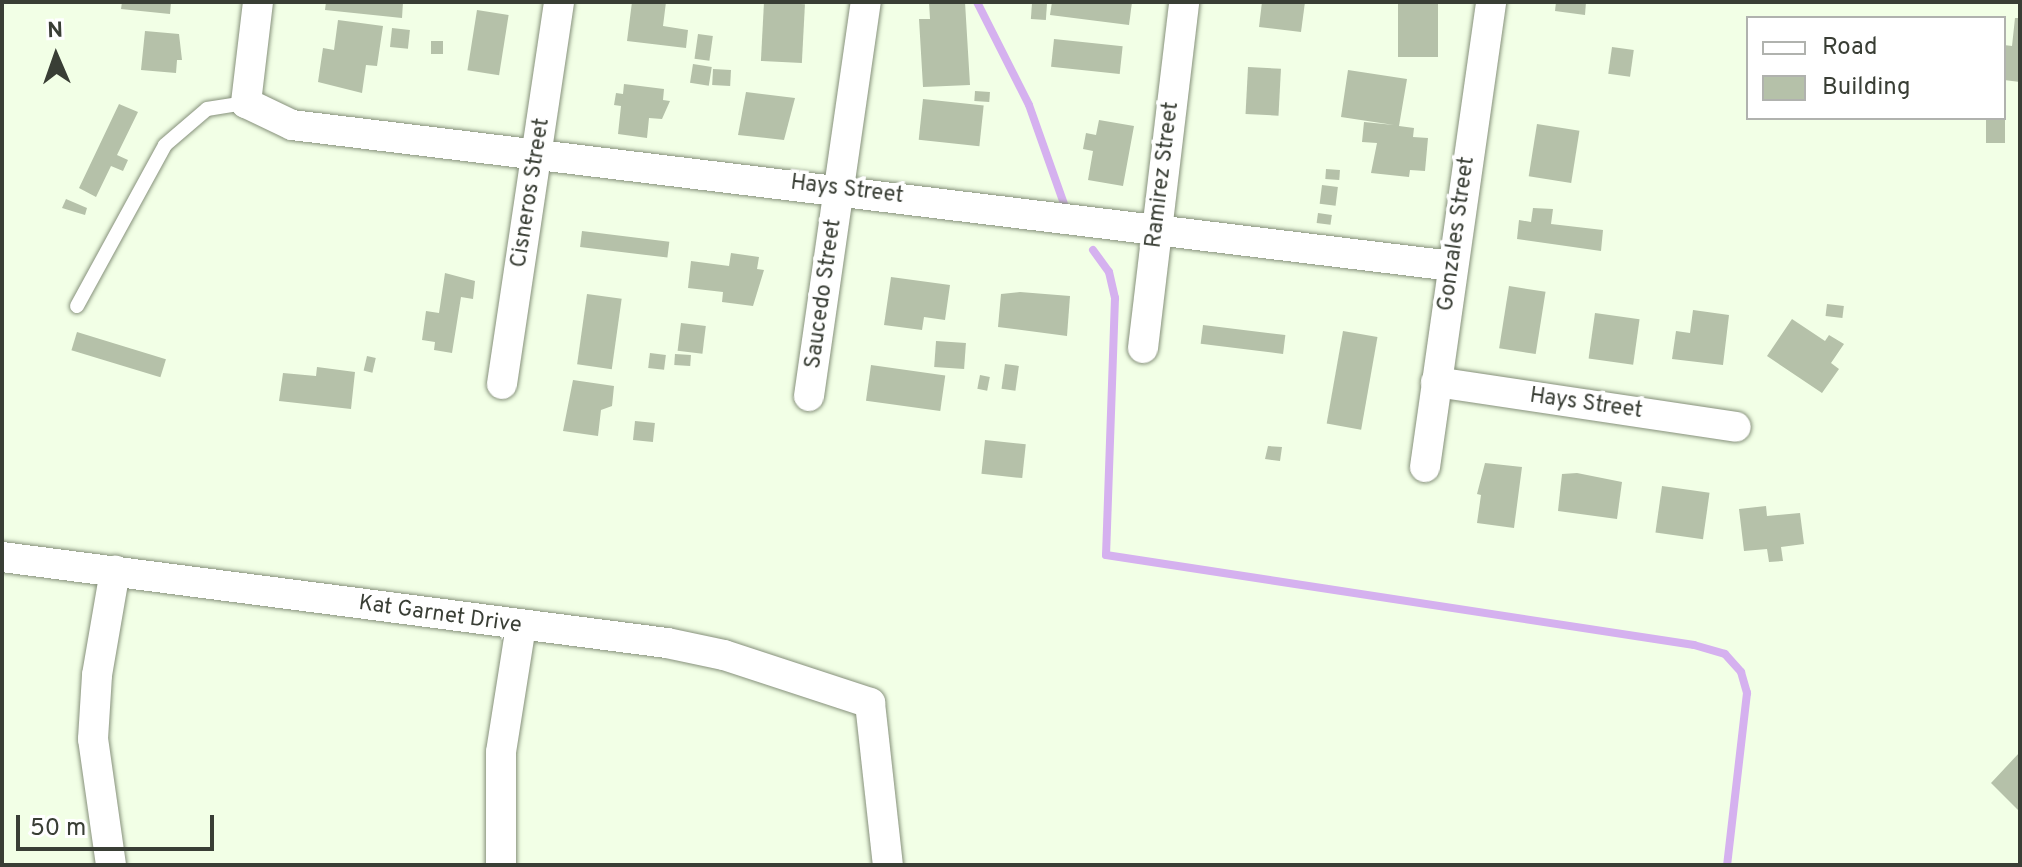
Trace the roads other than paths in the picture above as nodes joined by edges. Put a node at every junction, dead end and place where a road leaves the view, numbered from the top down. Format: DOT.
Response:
graph roads {
  1 [pos="258,2"];
  2 [pos="559,2"];
  3 [pos="866,2"];
  4 [pos="1184,2"];
  5 [pos="1491,2"];
  6 [pos="246,103"];
  7 [pos="537,151"];
  8 [pos="839,189"];
  9 [pos="1156,228"];
  10 [pos="1452,266"];
  11 [pos="77,306"];
  12 [pos="1143,348"];
  13 [pos="1436,382"];
  14 [pos="502,384"];
  15 [pos="809,396"];
  16 [pos="1736,427"];
  17 [pos="1425,467"];
  18 [pos="2,557"];
  19 [pos="115,571"];
  20 [pos="521,626"];
  21 [pos="111,865"];
  22 [pos="501,865"];
  23 [pos="888,865"];
  1 -- 6 [label="street"];
  2 -- 7 [label="street, Cisneros Street"];
  3 -- 8 [label="street, Saucedo Street"];
  4 -- 9 [label="street, Ramirez Street"];
  5 -- 10 [label="street, Gonzales Street"];
  6 -- 7 [label="street, Hays Street"];
  6 -- 11 [label="lane"];
  7 -- 8 [label="street, Hays Street"];
  7 -- 14 [label="street, Cisneros Street"];
  8 -- 9 [label="street, Hays Street"];
  8 -- 15 [label="street, Saucedo Street"];
  9 -- 10 [label="street, Hays Street"];
  9 -- 12 [label="street, Ramirez Street"];
  10 -- 13 [label="street, Gonzales Street"];
  13 -- 16 [label="street, Hays Street"];
  13 -- 17 [label="street, Gonzales Street"];
  18 -- 19 [label="street, Kat Garnet Drive"];
  19 -- 20 [label="street, Kat Garnet Drive"];
  19 -- 21 [label="street"];
  20 -- 22 [label="street"];
  20 -- 23 [label="street, Kat Garnet Drive"];
}
